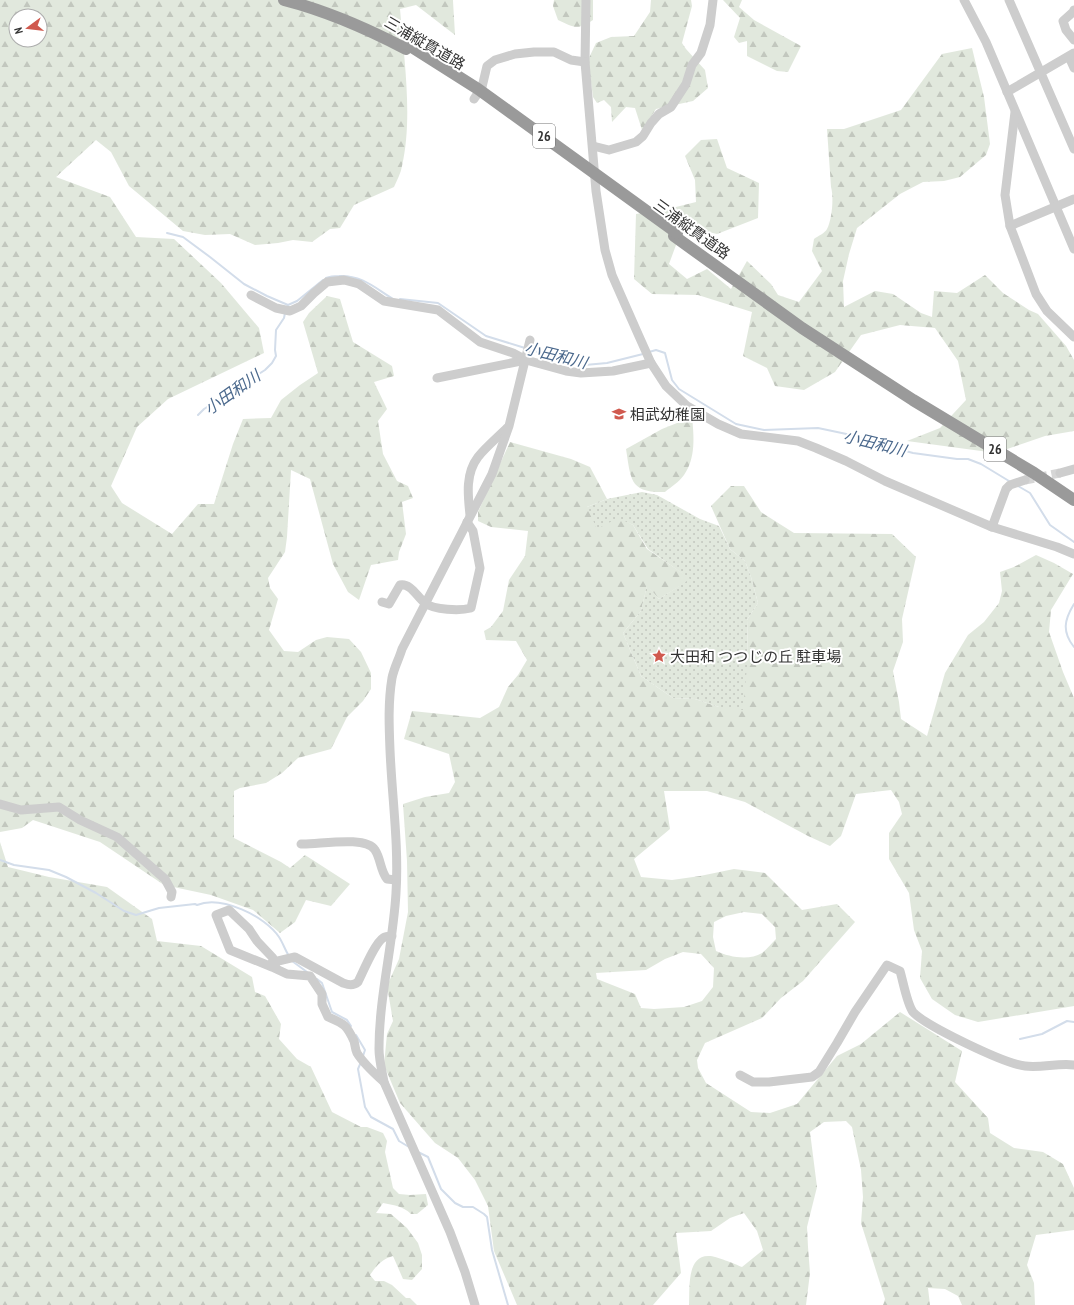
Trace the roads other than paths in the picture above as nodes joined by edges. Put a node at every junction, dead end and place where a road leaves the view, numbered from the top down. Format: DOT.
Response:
graph roads {
  1 [pos="284,0"];
  2 [pos="304,0"];
  3 [pos="586,0"];
  4 [pos="713,0"];
  5 [pos="964,0"];
  6 [pos="1009,0"];
  7 [pos="1074,11"];
  8 [pos="1074,40"];
  9 [pos="407,46"];
  10 [pos="1071,55"];
  11 [pos="585,62"];
  12 [pos="1074,68"];
  13 [pos="1042,73"];
  14 [pos="1007,92"];
  15 [pos="474,99"];
  16 [pos="1015,112"];
  17 [pos="593,146"];
  18 [pos="1074,148"];
  19 [pos="1074,199"];
  20 [pos="1055,207"];
  21 [pos="1010,226"];
  22 [pos="1074,249"];
  23 [pos="251,295"];
  24 [pos="1074,337"];
  25 [pos="530,340"];
  26 [pos="526,360"];
  27 [pos="651,363"];
  28 [pos="437,378"];
  29 [pos="914,398"];
  30 [pos="509,426"];
  31 [pos="1074,469"];
  32 [pos="1060,474"];
  33 [pos="1025,480"];
  34 [pos="1074,495"];
  35 [pos="1074,500"];
  36 [pos="468,519"];
  37 [pos="992,527"];
  38 [pos="1074,554"];
  39 [pos="382,602"];
  40 [pos="426,603"];
  41 [pos="0,804"];
  42 [pos="301,844"];
  43 [pos="396,880"];
  44 [pos="171,897"];
  45 [pos="392,936"];
  46 [pos="272,967"];
  47 [pos="1074,1065"];
  48 [pos="740,1075"];
  49 [pos="384,1082"];
  50 [pos="475,1305"];
  1 -- 9 [label="highway, 三浦縦貫道路 / 26"];
  2 -- 9 [label="highway, 三浦縦貫道路 / 26"];
  3 -- 11 [label="street"];
  4 -- 17 [label="street"];
  5 -- 14 [label="street"];
  6 -- 13 [label="street"];
  7 -- 8 [label="street"];
  9 -- 29 [label="highway, 三浦縦貫道路 / 26, bridge"];
  10 -- 12 [label="street"];
  10 -- 13 [label="street"];
  11 -- 15 [label="street"];
  11 -- 17 [label="street"];
  13 -- 14 [label="street"];
  13 -- 18 [label="street"];
  14 -- 16 [label="street"];
  16 -- 20 [label="street"];
  16 -- 21 [label="street"];
  17 -- 27 [label="street"];
  19 -- 20 [label="street"];
  20 -- 21 [label="street"];
  20 -- 22 [label="street"];
  21 -- 24 [label="street"];
  23 -- 26 [label="street"];
  25 -- 26 [label="street"];
  26 -- 27 [label="street"];
  26 -- 28 [label="street"];
  26 -- 30 [label="street"];
  27 -- 37 [label="street"];
  29 -- 34 [label="highway, 三浦縦貫道路 / 26"];
  29 -- 35 [label="highway, 三浦縦貫道路 / 26"];
  30 -- 36 [label="street"];
  30 -- 36 [label="street"];
  31 -- 32 [label="street"];
  33 -- 37 [label="street"];
  36 -- 40 [label="street"];
  36 -- 40 [label="street"];
  37 -- 38 [label="street"];
  39 -- 40 [label="street"];
  40 -- 43 [label="street"];
  41 -- 44 [label="street"];
  42 -- 43 [label="street"];
  43 -- 45 [label="street"];
  45 -- 46 [label="street"];
  45 -- 49 [label="street"];
  46 -- 46 [label="street"];
  46 -- 49 [label="street"];
  47 -- 48 [label="street"];
  49 -- 50 [label="street"];
}
